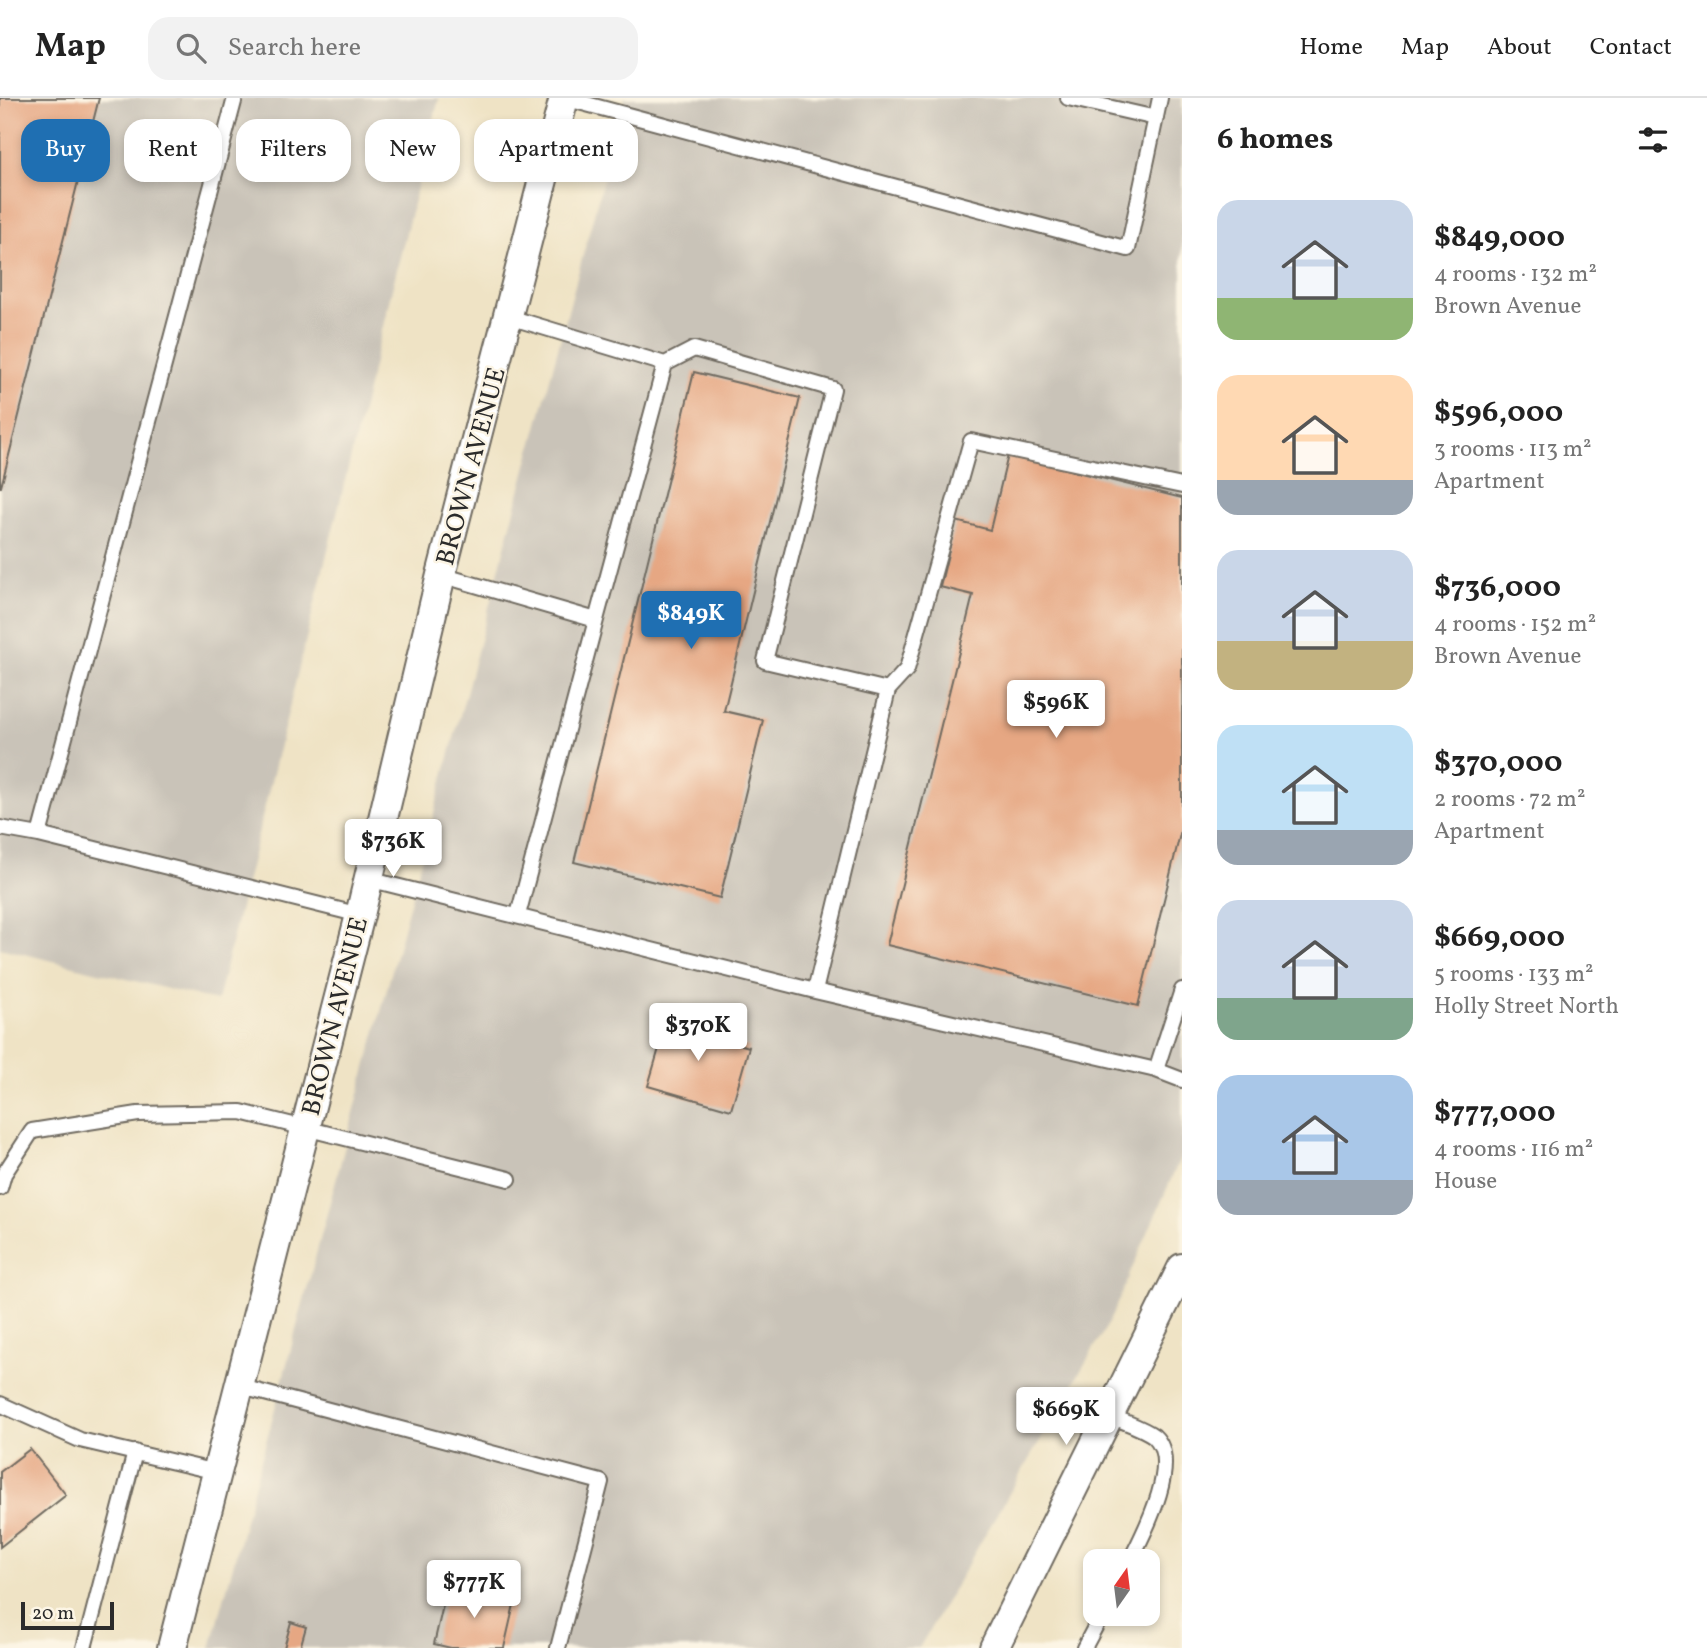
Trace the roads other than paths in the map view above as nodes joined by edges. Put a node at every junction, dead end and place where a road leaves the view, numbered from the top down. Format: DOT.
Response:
graph roads {
  1 [pos="235,98"];
  2 [pos="564,98"];
  3 [pos="1068,98"];
  4 [pos="1160,98"];
  5 [pos="1156,118"];
  6 [pos="509,317"];
  7 [pos="666,364"];
  8 [pos="1182,486"];
  9 [pos="442,575"];
  10 [pos="596,620"];
  11 [pos="888,690"];
  12 [pos="0,828"];
  13 [pos="39,835"];
  14 [pos="368,878"];
  15 [pos="360,915"];
  16 [pos="518,915"];
  17 [pos="1182,990"];
  18 [pos="815,991"];
  19 [pos="1156,1070"];
  20 [pos="1182,1080"];
  21 [pos="305,1127"];
  22 [pos="509,1179"];
  23 [pos="0,1188"];
  24 [pos="1182,1268"];
  25 [pos="239,1386"];
  26 [pos="0,1404"];
  27 [pos="1109,1415"];
  28 [pos="135,1452"];
  29 [pos="217,1472"];
  30 [pos="1135,1549"];
  31 [pos="1096,1626"];
  32 [pos="84,1648"];
  33 [pos="172,1648"];
  34 [pos="558,1648"];
  35 [pos="994,1648"];
  36 [pos="1084,1648"];
  1 -- 13 [label="lane"];
  2 -- 5 [label="lane"];
  2 -- 6 [label="street, BROWN AVENUE"];
  3 -- 5 [label="lane"];
  4 -- 5 [label="lane"];
  6 -- 7 [label="lane"];
  6 -- 9 [label="street, BROWN AVENUE"];
  7 -- 10 [label="lane"];
  7 -- 11 [label="lane"];
  8 -- 11 [label="lane"];
  9 -- 10 [label="lane"];
  9 -- 14 [label="street, BROWN AVENUE"];
  10 -- 16 [label="lane"];
  11 -- 18 [label="lane"];
  12 -- 13 [label="lane"];
  13 -- 15 [label="lane"];
  14 -- 15 [label="street, BROWN AVENUE"];
  14 -- 16 [label="lane"];
  15 -- 21 [label="street, BROWN AVENUE"];
  16 -- 18 [label="lane"];
  17 -- 19 [label="lane"];
  18 -- 19 [label="lane"];
  19 -- 20 [label="lane"];
  21 -- 22 [label="lane"];
  21 -- 23 [label="lane"];
  21 -- 25 [label="street, BROWN AVENUE"];
  24 -- 27 [label="street"];
  25 -- 29 [label="street, BROWN AVENUE"];
  25 -- 34 [label="lane"];
  26 -- 28 [label="lane"];
  27 -- 30 [label="lane"];
  27 -- 35 [label="street"];
  28 -- 29 [label="lane"];
  28 -- 32 [label="lane"];
  29 -- 33 [label="street, BROWN AVENUE"];
  31 -- 36 [label="lane"];
}
